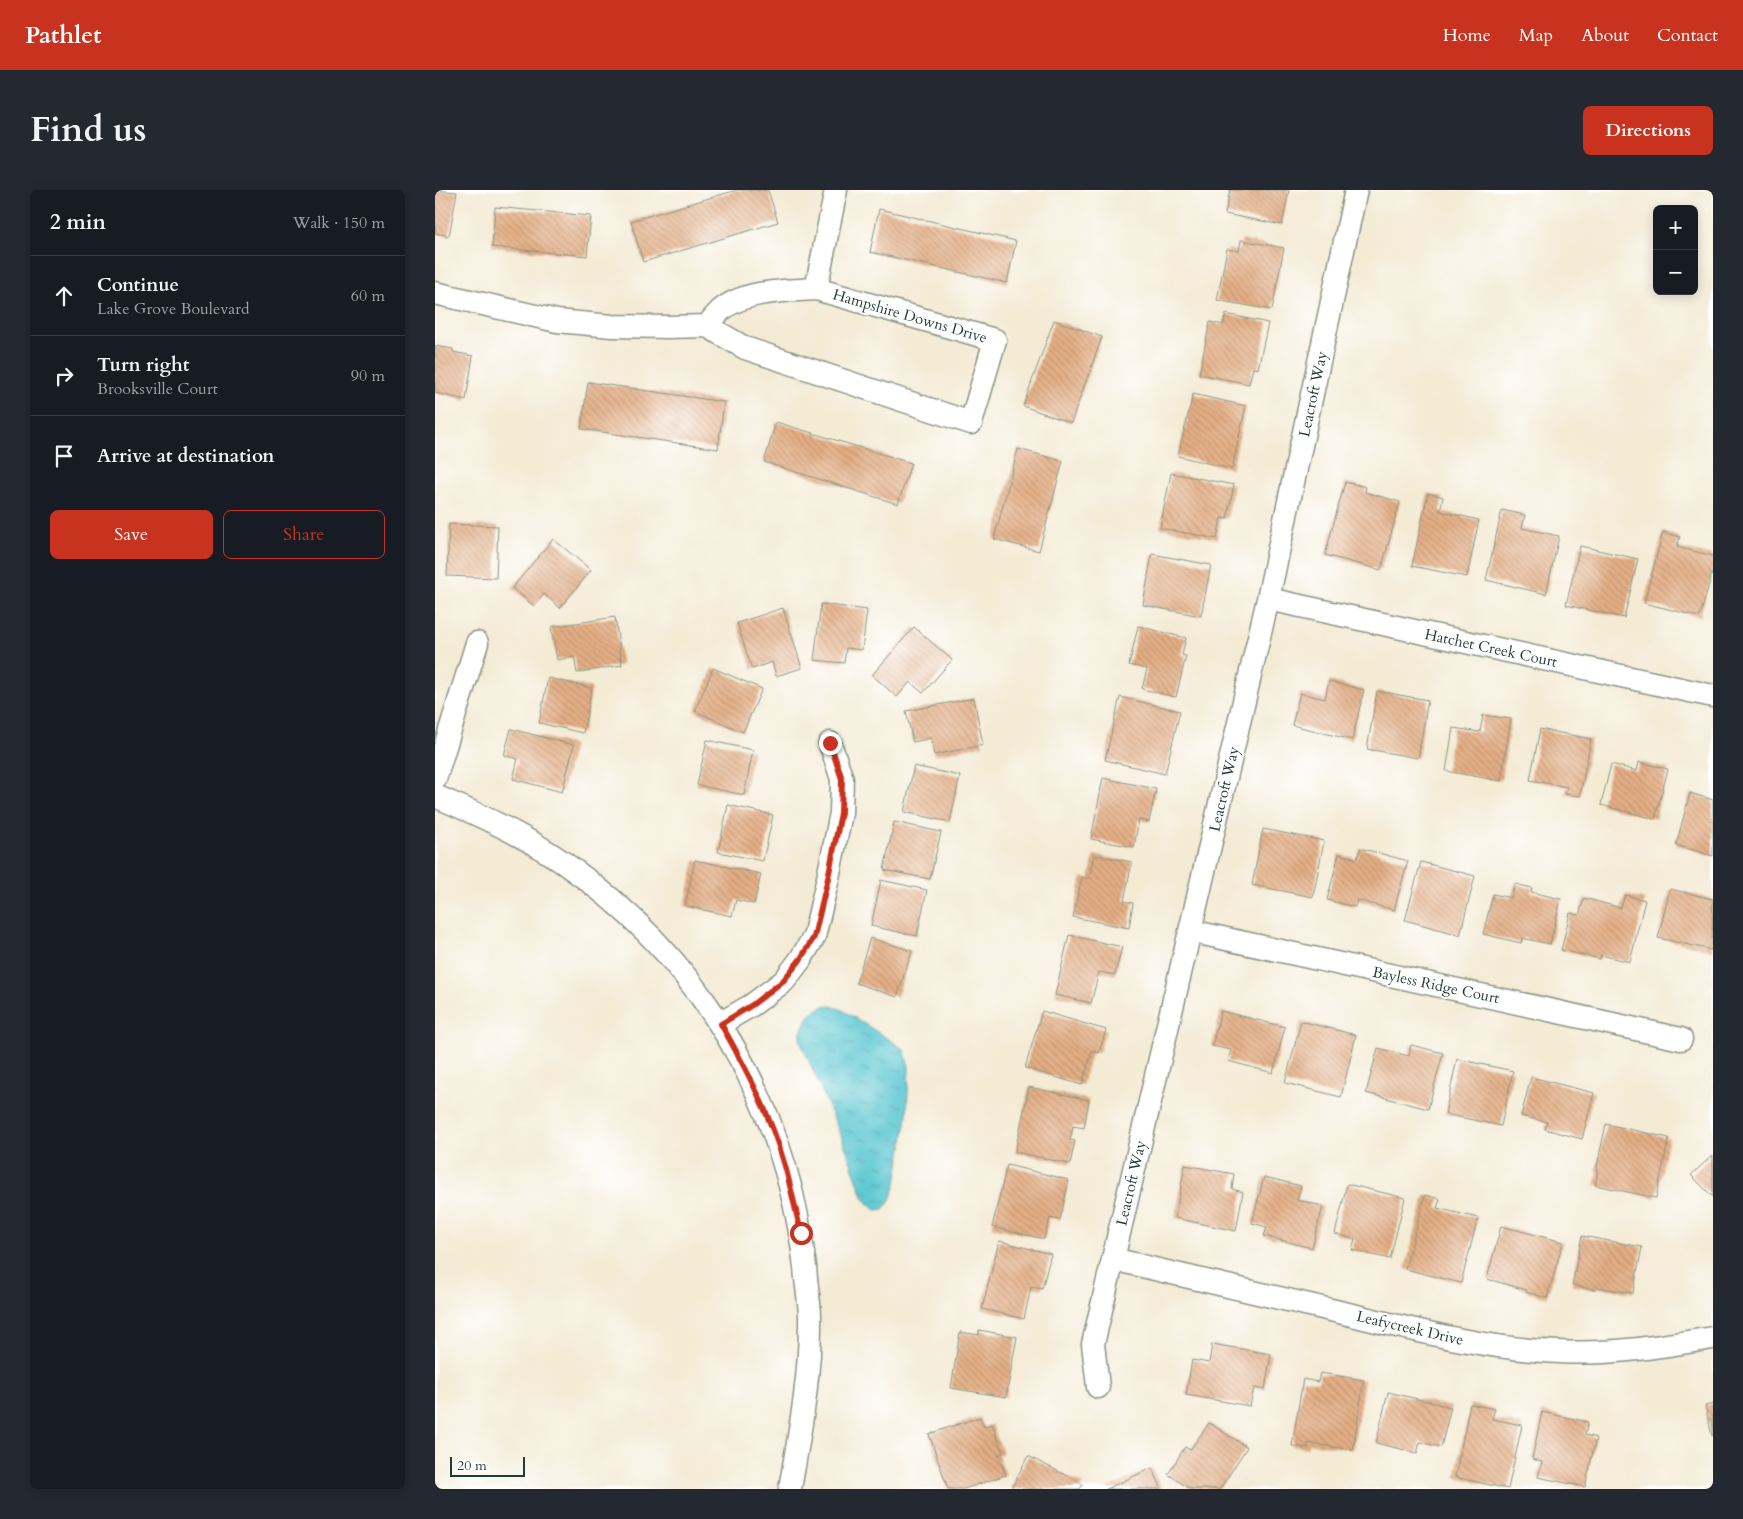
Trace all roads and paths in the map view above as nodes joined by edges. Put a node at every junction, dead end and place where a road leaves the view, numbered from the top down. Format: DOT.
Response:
graph roads {
  1 [pos="836,190"];
  2 [pos="1356,190"];
  3 [pos="816,289"];
  4 [pos="435,293"];
  5 [pos="707,326"];
  6 [pos="1268,600"];
  7 [pos="477,643"];
  8 [pos="1713,696"];
  9 [pos="830,743"];
  10 [pos="435,779"];
  11 [pos="435,796"];
  12 [pos="1190,931"];
  13 [pos="721,1024"];
  14 [pos="1681,1039"];
  15 [pos="1113,1259"];
  16 [pos="1713,1338"];
  17 [pos="1098,1387"];
  18 [pos="790,1489"];
  1 -- 3 [label="street"];
  2 -- 6 [label="street, Leacroft Way"];
  3 -- 5 [label="street, Hampshire Downs Drive"];
  3 -- 5 [label="street, Hampshire Downs Drive"];
  4 -- 5 [label="street"];
  6 -- 8 [label="street, Hatchet Creek Court"];
  6 -- 12 [label="street, Leacroft Way"];
  7 -- 10 [label="street"];
  9 -- 13 [label="street"];
  11 -- 13 [label="street"];
  12 -- 14 [label="street, Bayless Ridge Court"];
  12 -- 15 [label="street, Leacroft Way"];
  13 -- 18 [label="street"];
  15 -- 16 [label="street, Leafycreek Drive"];
  15 -- 17 [label="street, Leacroft Way"];
}
